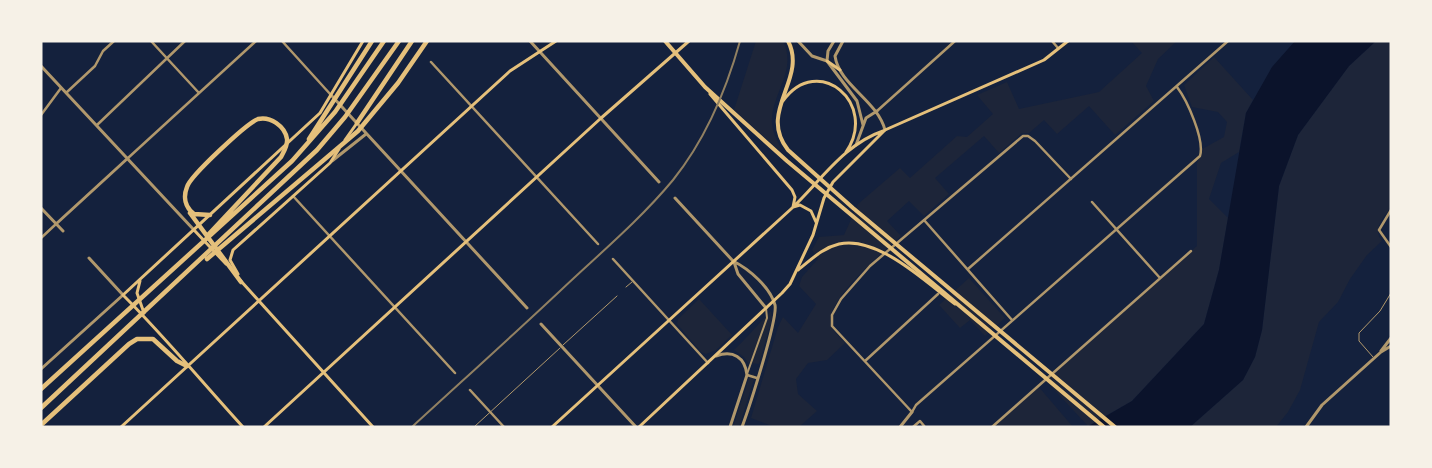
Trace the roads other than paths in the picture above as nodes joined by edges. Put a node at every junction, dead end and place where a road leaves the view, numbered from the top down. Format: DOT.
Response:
graph roads {
  1 [pos="114,41"];
  2 [pos="151,41"];
  3 [pos="185,41"];
  4 [pos="256,41"];
  5 [pos="282,41"];
  6 [pos="363,41"];
  7 [pos="372,41"];
  8 [pos="384,41"];
  9 [pos="399,41"];
  10 [pos="412,41"];
  11 [pos="427,41"];
  12 [pos="530,41"];
  13 [pos="556,41"];
  14 [pos="665,41"];
  15 [pos="689,41"];
  16 [pos="788,41"];
  17 [pos="798,41"];
  18 [pos="834,41"];
  19 [pos="843,41"];
  20 [pos="955,41"];
  21 [pos="1052,41"];
  22 [pos="1068,41"];
  23 [pos="1228,41"];
  24 [pos="1059,49"];
  25 [pos="539,51"];
  26 [pos="675,53"];
  27 [pos="167,59"];
  28 [pos="828,61"];
  29 [pos="431,62"];
  30 [pos="41,66"];
  31 [pos="840,70"];
  32 [pos="62,86"];
  33 [pos="705,87"];
  34 [pos="1177,87"];
  35 [pos="67,92"];
  36 [pos="199,93"];
  37 [pos="332,95"];
  38 [pos="471,106"];
  39 [pos="780,106"];
  40 [pos="877,111"];
  41 [pos="41,115"];
  42 [pos="600,119"];
  43 [pos="356,123"];
  44 [pos="97,125"];
  45 [pos="863,125"];
  46 [pos="885,130"];
  47 [pos="366,134"];
  48 [pos="855,147"];
  49 [pos="843,156"];
  50 [pos="128,158"];
  51 [pos="292,161"];
  52 [pos="330,163"];
  53 [pos="400,171"];
  54 [pos="537,178"];
  55 [pos="1071,179"];
  56 [pos="659,182"];
  57 [pos="293,196"];
  58 [pos="675,198"];
  59 [pos="1092,202"];
  60 [pos="793,206"];
  61 [pos="187,207"];
  62 [pos="41,208"];
  63 [pos="1391,210"];
  64 [pos="210,215"];
  65 [pos="924,220"];
  66 [pos="56,224"];
  67 [pos="816,224"];
  68 [pos="196,228"];
  69 [pos="1116,229"];
  70 [pos="63,231"];
  71 [pos="329,237"];
  72 [pos="41,238"];
  73 [pos="466,242"];
  74 [pos="598,244"];
  75 [pos="1391,247"];
  76 [pos="1192,251"];
  77 [pos="90,258"];
  78 [pos="613,260"];
  79 [pos="733,261"];
  80 [pos="181,264"];
  81 [pos="968,269"];
  82 [pos="796,272"];
  83 [pos="141,278"];
  84 [pos="1160,278"];
  85 [pos="633,281"];
  86 [pos="242,282"];
  87 [pos="626,287"];
  88 [pos="172,288"];
  89 [pos="1391,293"];
  90 [pos="938,294"];
  91 [pos="123,295"];
  92 [pos="617,296"];
  93 [pos="259,301"];
  94 [pos="774,302"];
  95 [pos="394,308"];
  96 [pos="527,308"];
  97 [pos="766,308"];
  98 [pos="146,318"];
  99 [pos="1012,320"];
  100 [pos="668,321"];
  101 [pos="979,322"];
  102 [pos="542,324"];
  103 [pos="1391,338"];
  104 [pos="562,346"];
  105 [pos="1391,346"];
  106 [pos="1381,352"];
  107 [pos="715,356"];
  108 [pos="1373,358"];
  109 [pos="865,361"];
  110 [pos="708,363"];
  111 [pos="187,366"];
  112 [pos="41,369"];
  113 [pos="323,373"];
  114 [pos="455,374"];
  115 [pos="747,375"];
  116 [pos="757,378"];
  117 [pos="598,385"];
  118 [pos="41,389"];
  119 [pos="470,390"];
  120 [pos="41,408"];
  121 [pos="490,412"];
  122 [pos="912,412"];
  123 [pos="41,425"];
  124 [pos="121,427"];
  125 [pos="242,427"];
  126 [pos="264,427"];
  127 [pos="373,427"];
  128 [pos="474,427"];
  129 [pos="504,427"];
  130 [pos="552,427"];
  131 [pos="637,427"];
  132 [pos="730,427"];
  133 [pos="742,427"];
  134 [pos="900,427"];
  135 [pos="913,427"];
  136 [pos="925,427"];
  137 [pos="992,427"];
  138 [pos="1104,427"];
  139 [pos="1116,427"];
  140 [pos="1306,427"];
  1 -- 35 [label="street"];
  2 -- 27 [label="street"];
  3 -- 27 [label="street"];
  4 -- 36 [label="street"];
  5 -- 37 [label="street"];
  6 -- 37 [label="main road"];
  7 -- 51 [label="highway"];
  8 -- 51 [label="highway"];
  9 -- 88 [label="highway"];
  10 -- 43 [label="highway"];
  11 -- 88 [label="highway"];
  12 -- 25 [label="street"];
  13 -- 25 [label="main road"];
  14 -- 26 [label="main road"];
  15 -- 26 [label="main road"];
  16 -- 39 [label="main road"];
  17 -- 28 [label="street"];
  18 -- 28 [label="street"];
  19 -- 31 [label="street"];
  20 -- 40 [label="street"];
  21 -- 24 [label="street"];
  22 -- 24 [label="main road"];
  23 -- 34 [label="street"];
  24 -- 46 [label="main road"];
  25 -- 38 [label="main road"];
  25 -- 42 [label="street"];
  26 -- 33 [label="main road"];
  26 -- 42 [label="main road"];
  27 -- 36 [label="street"];
  27 -- 44 [label="street"];
  28 -- 31 [label="main road"];
  28 -- 45 [label="street"];
  29 -- 38 [label="street"];
  30 -- 32 [label="street"];
  31 -- 40 [label="street"];
  32 -- 35 [label="street"];
  32 -- 41 [label="street"];
  33 -- 60 [label="main road"];
  33 -- 101 [label="main road"];
  34 -- 55 [label="street"];
  34 -- 69 [label="street"];
  35 -- 44 [label="street"];
  36 -- 50 [label="street"];
  37 -- 43 [label="street"];
  37 -- 64 [label="main road"];
  38 -- 53 [label="main road"];
  38 -- 54 [label="street"];
  39 -- 49 [label="main road"];
  39 -- 139 [label="main road"];
  40 -- 45 [label="street"];
  40 -- 46 [label="street"];
  42 -- 54 [label="main road"];
  42 -- 56 [label="street"];
  43 -- 47 [label="street"];
  43 -- 52 [label="main road"];
  44 -- 50 [label="street"];
  45 -- 48 [label="street"];
  46 -- 48 [label="main road"];
  46 -- 67 [label="main road"];
  47 -- 52 [label="street"];
  47 -- 53 [label="street"];
  48 -- 49 [label="main road"];
  49 -- 60 [label="main road"];
  50 -- 66 [label="street"];
  50 -- 68 [label="street"];
  51 -- 80 [label="highway"];
  52 -- 57 [label="main road"];
  53 -- 71 [label="main road"];
  53 -- 73 [label="street"];
  54 -- 73 [label="main road"];
  54 -- 74 [label="street"];
  55 -- 65 [label="street"];
  55 -- 81 [label="street"];
  57 -- 71 [label="street"];
  57 -- 86 [label="main road"];
  58 -- 79 [label="street"];
  59 -- 69 [label="street"];
  60 -- 67 [label="main road"];
  60 -- 79 [label="main road"];
  61 -- 64 [label="highway"];
  61 -- 68 [label="highway"];
  61 -- 80 [label="highway"];
  62 -- 66 [label="street"];
  63 -- 75 [label="street"];
  64 -- 68 [label="main road"];
  65 -- 81 [label="street"];
  65 -- 109 [label="street"];
  66 -- 70 [label="street"];
  66 -- 72 [label="street"];
  67 -- 82 [label="main road"];
  68 -- 83 [label="main road"];
  68 -- 86 [label="highway"];
  69 -- 84 [label="street"];
  69 -- 99 [label="street"];
  71 -- 93 [label="main road"];
  71 -- 95 [label="street"];
  73 -- 95 [label="main road"];
  73 -- 96 [label="street"];
  76 -- 84 [label="street"];
  77 -- 91 [label="street"];
  78 -- 85 [label="street"];
  79 -- 94 [label="street"];
  79 -- 97 [label="street"];
  79 -- 100 [label="main road"];
  80 -- 118 [label="highway"];
  81 -- 99 [label="street"];
  82 -- 94 [label="main road"];
  82 -- 101 [label="main road"];
  83 -- 91 [label="main road"];
  83 -- 98 [label="main road"];
  84 -- 137 [label="street"];
  85 -- 87 [label="lane"];
  85 -- 100 [label="street"];
  86 -- 93 [label="main road"];
  88 -- 120 [label="highway"];
  89 -- 108 [label="lane"];
  90 -- 109 [label="street"];
  91 -- 98 [label="main road"];
  91 -- 112 [label="street"];
  92 -- 104 [label="lane"];
  93 -- 111 [label="main road"];
  93 -- 113 [label="main road"];
  94 -- 97 [label="main road"];
  94 -- 116 [label="street"];
  95 -- 113 [label="main road"];
  95 -- 114 [label="street"];
  97 -- 107 [label="main road"];
  97 -- 115 [label="street"];
  98 -- 111 [label="main road"];
  99 -- 122 [label="street"];
  100 -- 110 [label="street"];
  100 -- 117 [label="main road"];
  101 -- 138 [label="main road"];
  102 -- 104 [label="street"];
  103 -- 106 [label="street"];
  104 -- 117 [label="street"];
  104 -- 121 [label="lane"];
  105 -- 106 [label="street"];
  106 -- 108 [label="street"];
  107 -- 110 [label="main road"];
  107 -- 115 [label="street"];
  108 -- 140 [label="street"];
  109 -- 122 [label="street"];
  110 -- 131 [label="main road"];
  111 -- 123 [label="highway"];
  111 -- 124 [label="main road"];
  111 -- 125 [label="main road"];
  113 -- 126 [label="main road"];
  113 -- 127 [label="main road"];
  115 -- 116 [label="street"];
  115 -- 132 [label="street"];
  116 -- 133 [label="street"];
  117 -- 130 [label="main road"];
  117 -- 131 [label="street"];
  119 -- 121 [label="street"];
  121 -- 128 [label="lane"];
  121 -- 129 [label="street"];
  122 -- 134 [label="street"];
  135 -- 136 [label="street"];
}
